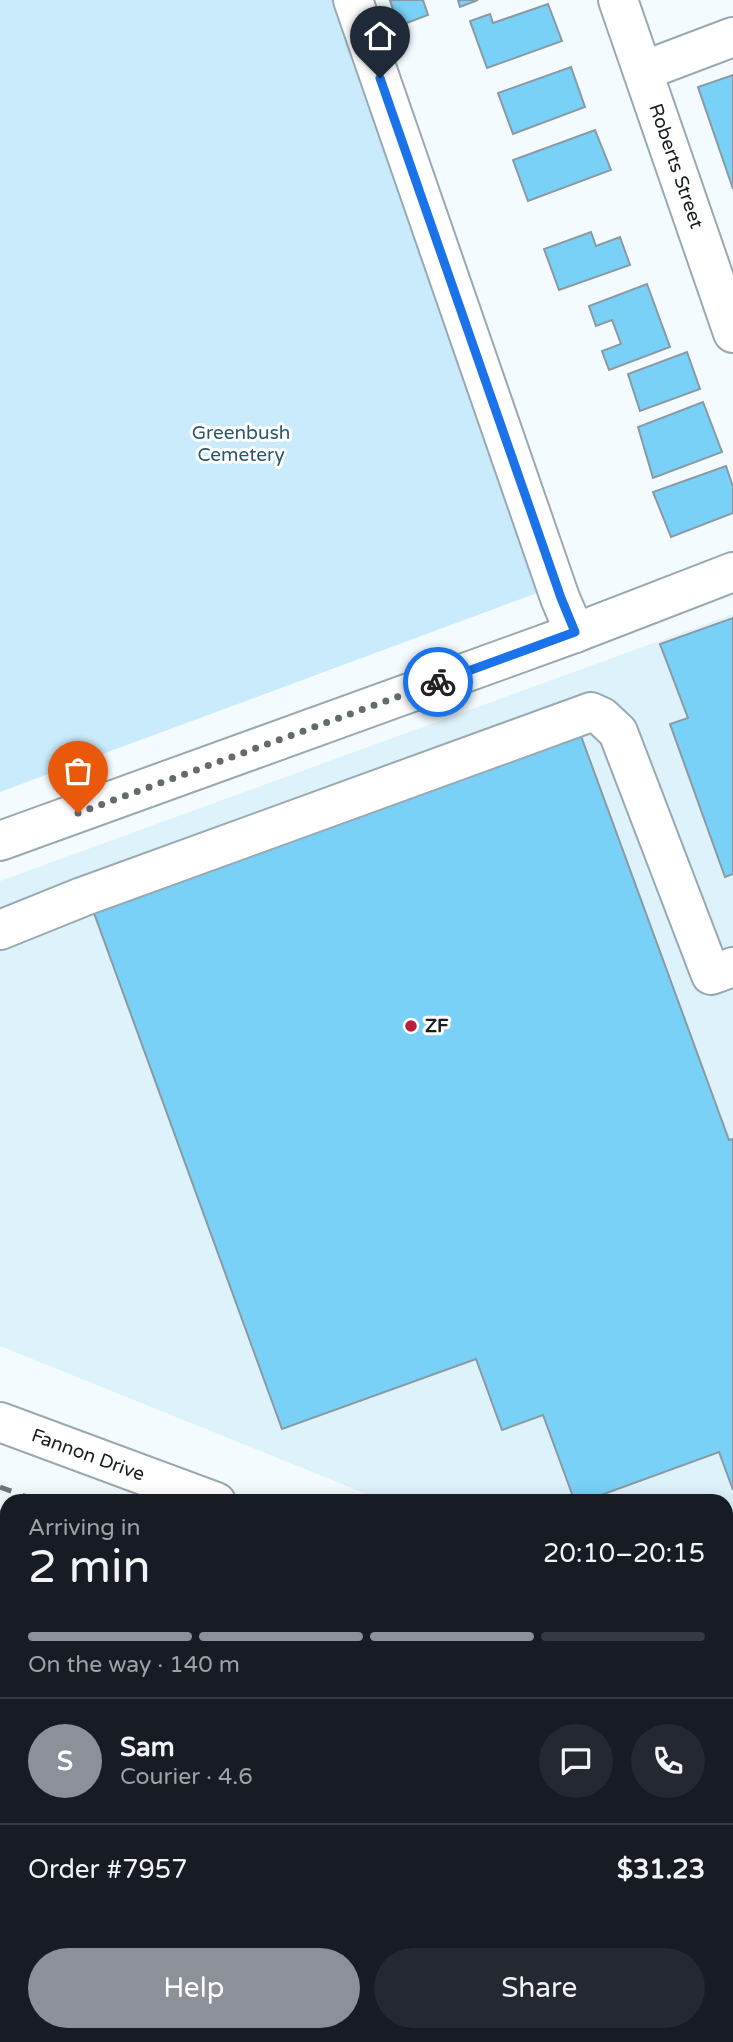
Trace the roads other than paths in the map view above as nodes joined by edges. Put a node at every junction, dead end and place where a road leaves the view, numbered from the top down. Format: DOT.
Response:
graph roads {
  1 [pos="353,0"];
  2 [pos="618,0"];
  3 [pos="733,37"];
  4 [pos="643,71"];
  5 [pos="730,314"];
  6 [pos="733,572"];
  7 [pos="575,632"];
  8 [pos="0,841"];
  9 [pos="0,930"];
  10 [pos="733,967"];
  11 [pos="0,1422"];
  12 [pos="194,1494"];
  1 -- 7 [label="main road"];
  2 -- 4 [label="main road, Roberts Street"];
  3 -- 4 [label="main road"];
  4 -- 5 [label="main road, Roberts Street"];
  6 -- 7 [label="main road"];
  7 -- 8 [label="main road"];
  9 -- 10 [label="main road"];
  11 -- 12 [label="main road, Fannon Drive"];
}
